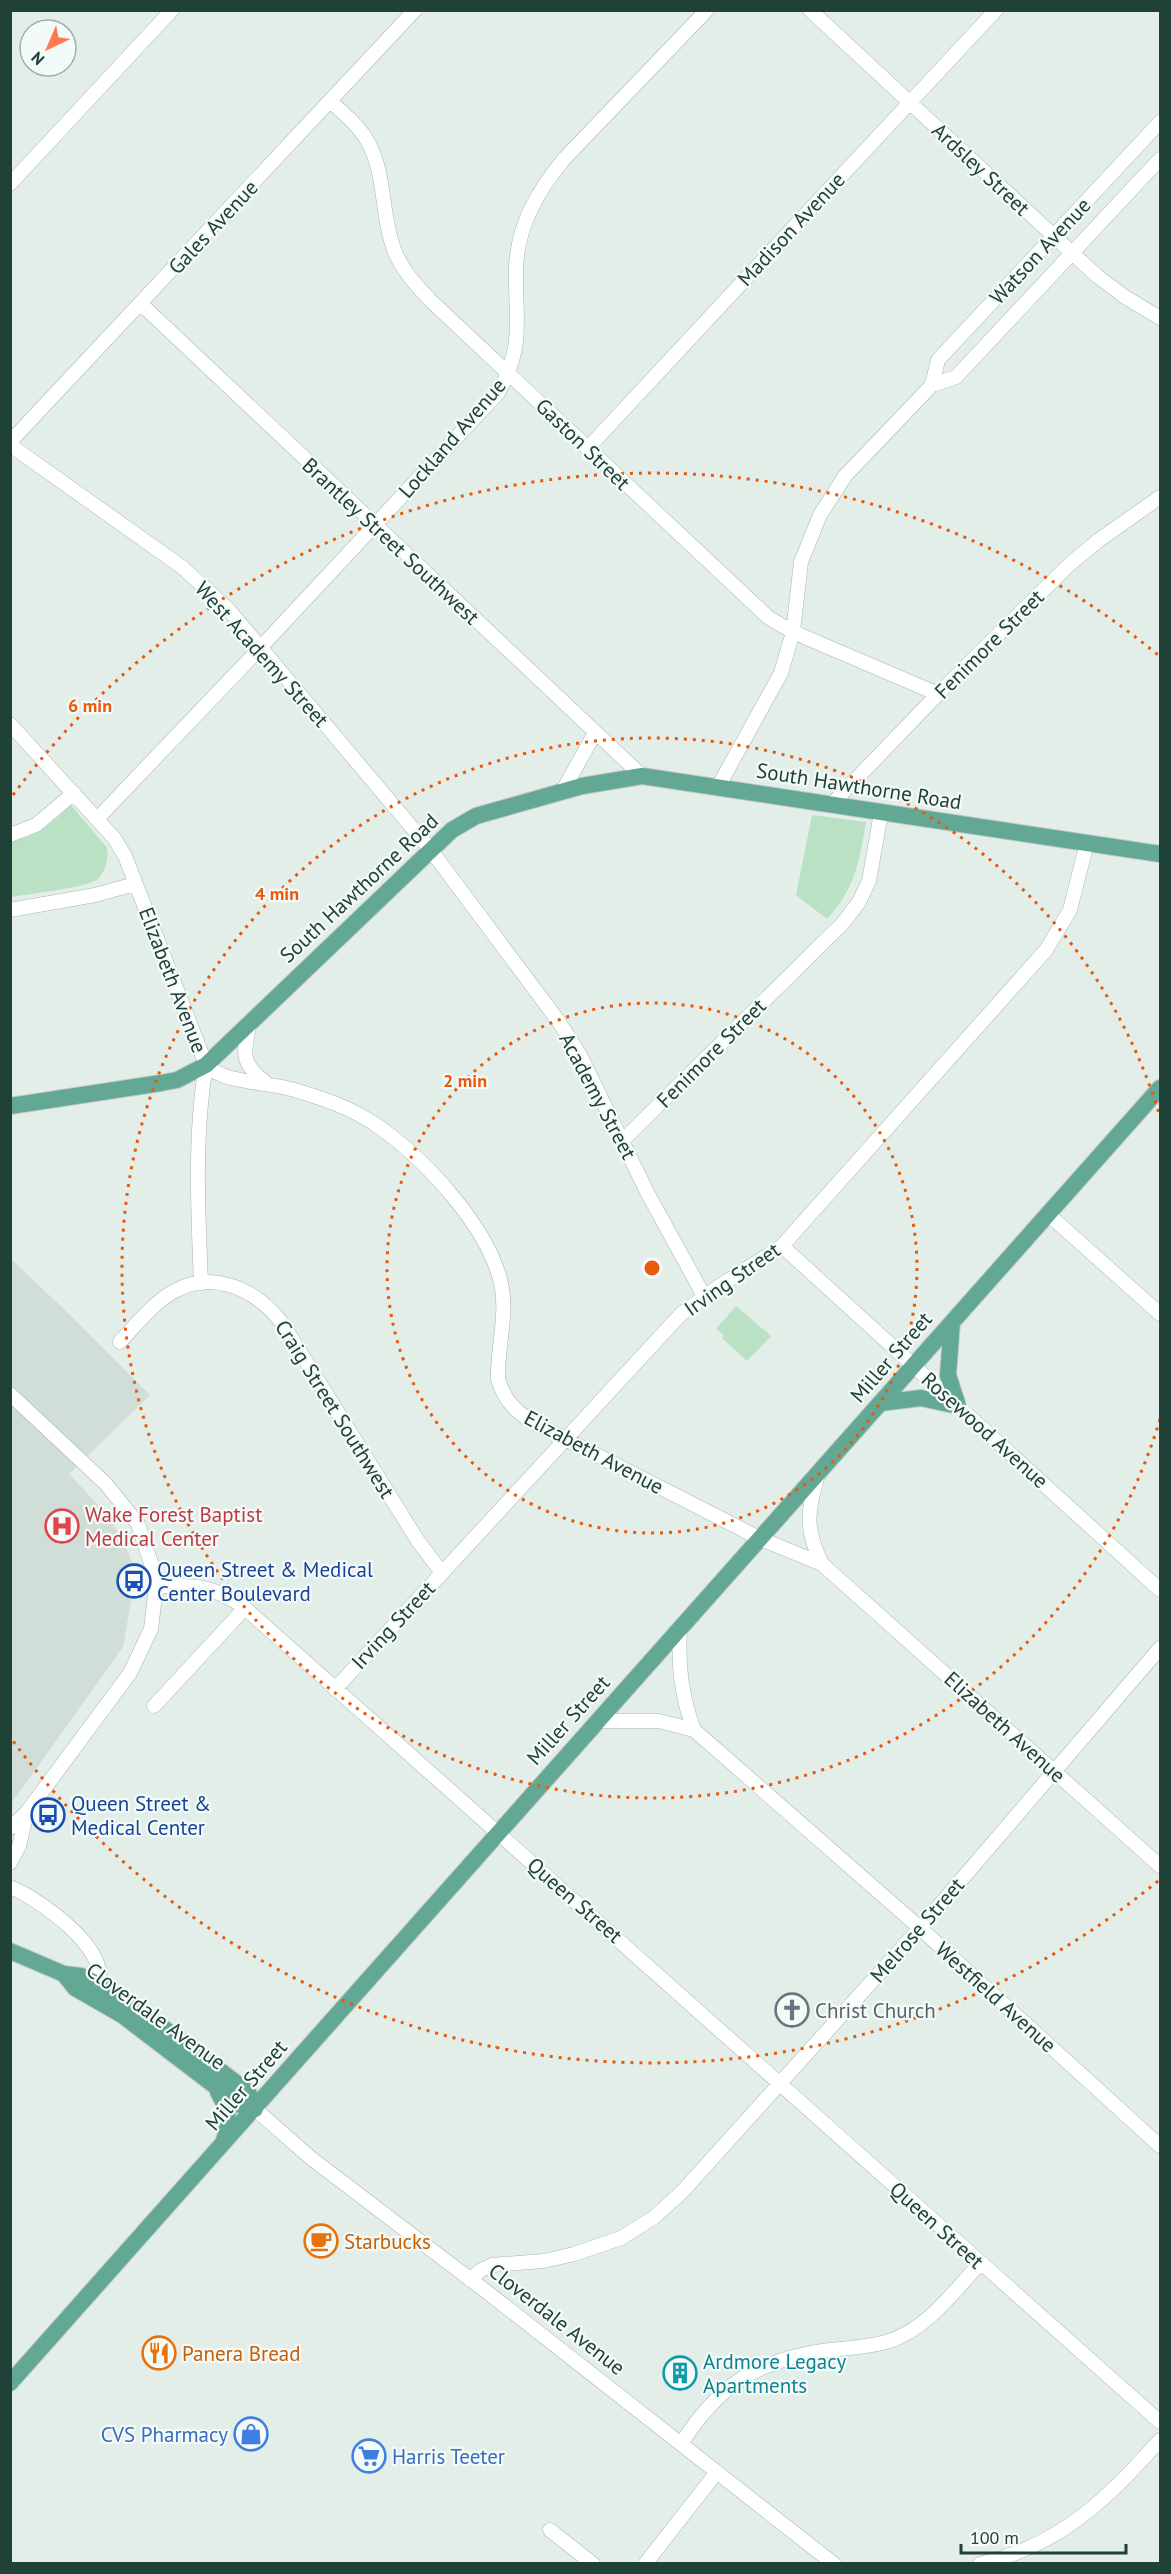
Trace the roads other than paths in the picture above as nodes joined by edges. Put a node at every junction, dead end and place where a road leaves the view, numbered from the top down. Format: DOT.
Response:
graph roads {
  1 [pos="172,10"];
  2 [pos="415,10"];
  3 [pos="707,10"];
  4 [pos="810,10"];
  5 [pos="996,10"];
  6 [pos="330,100"];
  7 [pos="910,103"];
  8 [pos="1161,122"];
  9 [pos="1161,159"];
  10 [pos="10,184"];
  11 [pos="1054,236"];
  12 [pos="1073,254"];
  13 [pos="141,304"];
  14 [pos="1161,318"];
  15 [pos="509,373"];
  16 [pos="932,386"];
  17 [pos="10,444"];
  18 [pos="587,449"];
  19 [pos="1158,502"];
  20 [pos="374,526"];
  21 [pos="794,632"];
  22 [pos="261,647"];
  23 [pos="938,694"];
  24 [pos="10,724"];
  25 [pos="595,733"];
  26 [pos="642,776"];
  27 [pos="718,787"];
  28 [pos="562,792"];
  29 [pos="74,793"];
  30 [pos="831,805"];
  31 [pos="881,813"];
  32 [pos="97,819"];
  33 [pos="10,835"];
  34 [pos="1087,843"];
  35 [pos="430,849"];
  36 [pos="1161,854"];
  37 [pos="135,884"];
  38 [pos="10,910"];
  39 [pos="250,1022"];
  40 [pos="206,1065"];
  41 [pos="266,1083"];
  42 [pos="1161,1089"];
  43 [pos="10,1106"];
  44 [pos="623,1140"];
  45 [pos="1048,1214"];
  46 [pos="782,1246"];
  47 [pos="201,1283"];
  48 [pos="704,1296"];
  49 [pos="1161,1314"];
  50 [pos="951,1322"];
  51 [pos="120,1342"];
  52 [pos="914,1365"];
  53 [pos="10,1394"];
  54 [pos="880,1403"];
  55 [pos="958,1406"];
  56 [pos="566,1437"];
  57 [pos="818,1473"];
  58 [pos="761,1539"];
  59 [pos="822,1564"];
  60 [pos="442,1573"];
  61 [pos="156,1587"];
  62 [pos="1161,1590"];
  63 [pos="245,1608"];
  64 [pos="681,1628"];
  65 [pos="1161,1648"];
  66 [pos="335,1689"];
  67 [pos="154,1706"];
  68 [pos="597,1721"];
  69 [pos="694,1730"];
  70 [pos="1055,1772"];
  71 [pos="27,1812"];
  72 [pos="10,1828"];
  73 [pos="498,1832"];
  74 [pos="10,1863"];
  75 [pos="1161,1866"];
  76 [pos="10,1887"];
  77 [pos="920,1928"];
  78 [pos="10,1951"];
  79 [pos="64,1974"];
  80 [pos="97,1984"];
  81 [pos="779,2084"];
  82 [pos="214,2086"];
  83 [pos="255,2109"];
  84 [pos="1161,2146"];
  85 [pos="220,2149"];
  86 [pos="980,2263"];
  87 [pos="470,2280"];
  88 [pos="10,2383"];
  89 [pos="1161,2422"];
  90 [pos="1161,2440"];
  91 [pos="681,2444"];
  92 [pos="717,2472"];
  93 [pos="550,2530"];
  94 [pos="593,2564"];
  95 [pos="645,2564"];
  96 [pos="834,2564"];
  97 [pos="980,2564"];
  1 -- 10 [label="street"];
  2 -- 6 [label="street, Gales Avenue"];
  3 -- 15 [label="street, Lockland Avenue"];
  4 -- 7 [label="street, Ardsley Street"];
  5 -- 7 [label="street, Madison Avenue"];
  6 -- 13 [label="street, Gales Avenue"];
  6 -- 15 [label="street, Gaston Street"];
  7 -- 11 [label="street, Ardsley Street"];
  7 -- 18 [label="street, Madison Avenue"];
  8 -- 11 [label="street, Watson Avenue"];
  9 -- 12 [label="street, Watson Avenue"];
  11 -- 12 [label="street, Ardsley Street"];
  11 -- 16 [label="street, Watson Avenue"];
  12 -- 14 [label="street, Ardsley Street"];
  12 -- 16 [label="street, Watson Avenue"];
  13 -- 17 [label="street, Gales Avenue"];
  13 -- 20 [label="street, Brantley Street Southwest"];
  15 -- 18 [label="street, Gaston Street"];
  15 -- 20 [label="street, Lockland Avenue"];
  16 -- 21 [label="street, Watson Avenue"];
  17 -- 22 [label="street, West Academy Street"];
  18 -- 21 [label="street, Gaston Street"];
  19 -- 23 [label="street, Fenimore Street"];
  20 -- 22 [label="street, Lockland Avenue"];
  20 -- 25 [label="street, Brantley Street Southwest"];
  21 -- 23 [label="street, Gaston Street"];
  21 -- 27 [label="street, Watson Avenue"];
  22 -- 32 [label="street, Lockland Avenue"];
  22 -- 35 [label="street, West Academy Street"];
  23 -- 30 [label="street, Fenimore Street"];
  24 -- 29 [label="street, Elizabeth Avenue"];
  25 -- 26 [label="street, Brantley Street Southwest"];
  25 -- 28 [label="street"];
  26 -- 27 [label="main road, South Hawthorne Road"];
  26 -- 28 [label="main road, South Hawthorne Road"];
  27 -- 30 [label="main road, South Hawthorne Road"];
  28 -- 35 [label="main road, South Hawthorne Road"];
  29 -- 32 [label="street, Elizabeth Avenue"];
  29 -- 33 [label="street"];
  30 -- 31 [label="main road, South Hawthorne Road"];
  31 -- 34 [label="main road, South Hawthorne Road"];
  31 -- 44 [label="street, Fenimore Street"];
  32 -- 37 [label="street, Elizabeth Avenue"];
  34 -- 36 [label="main road, South Hawthorne Road"];
  34 -- 46 [label="street, Irving Street"];
  35 -- 39 [label="main road, South Hawthorne Road"];
  35 -- 44 [label="street, Academy Street"];
  37 -- 38 [label="street"];
  37 -- 40 [label="street, Elizabeth Avenue"];
  39 -- 40 [label="main road, South Hawthorne Road"];
  39 -- 41 [label="street"];
  40 -- 41 [label="street, Elizabeth Avenue"];
  40 -- 43 [label="main road, South Hawthorne Road"];
  40 -- 47 [label="street"];
  41 -- 56 [label="street, Elizabeth Avenue"];
  42 -- 45 [label="main road, Miller Street"];
  44 -- 48 [label="street, Academy Street"];
  45 -- 49 [label="street"];
  45 -- 50 [label="main road, Miller Street"];
  46 -- 48 [label="street, Irving Street"];
  46 -- 52 [label="street, Rosewood Avenue"];
  47 -- 51 [label="street, Craig Street Southwest"];
  47 -- 60 [label="street, Craig Street Southwest"];
  48 -- 56 [label="street, Irving Street"];
  50 -- 52 [label="main road, Miller Street"];
  50 -- 55 [label="main road"];
  52 -- 54 [label="main road, Miller Street"];
  52 -- 55 [label="street, Rosewood Avenue"];
  53 -- 61 [label="street"];
  54 -- 55 [label="main road"];
  54 -- 57 [label="main road, Miller Street"];
  55 -- 62 [label="street, Rosewood Avenue"];
  56 -- 58 [label="street, Elizabeth Avenue"];
  56 -- 60 [label="street, Irving Street"];
  57 -- 58 [label="main road, Miller Street"];
  57 -- 59 [label="street, Elizabeth Avenue"];
  58 -- 59 [label="street, Elizabeth Avenue"];
  58 -- 64 [label="main road, Miller Street"];
  59 -- 70 [label="street, Elizabeth Avenue"];
  60 -- 66 [label="street, Irving Street"];
  61 -- 63 [label="street, Queen Street"];
  61 -- 71 [label="street"];
  63 -- 66 [label="street, Queen Street"];
  63 -- 67 [label="street"];
  64 -- 68 [label="main road, Miller Street"];
  64 -- 69 [label="street"];
  65 -- 70 [label="street, Melrose Street"];
  66 -- 73 [label="street, Queen Street"];
  68 -- 69 [label="street, Westfield Avenue"];
  68 -- 73 [label="main road, Miller Street"];
  69 -- 77 [label="street, Westfield Avenue"];
  70 -- 75 [label="street, Elizabeth Avenue"];
  70 -- 77 [label="street, Melrose Street"];
  71 -- 72 [label="street"];
  71 -- 74 [label="street"];
  73 -- 81 [label="street, Queen Street"];
  73 -- 83 [label="main road, Miller Street"];
  76 -- 80 [label="street"];
  77 -- 81 [label="street, Melrose Street"];
  77 -- 84 [label="street, Westfield Avenue"];
  78 -- 79 [label="main road, Cloverdale Avenue"];
  79 -- 80 [label="main road, Cloverdale Avenue"];
  79 -- 82 [label="main road, Cloverdale Avenue"];
  80 -- 83 [label="main road, Cloverdale Avenue"];
  81 -- 86 [label="street, Queen Street"];
  81 -- 87 [label="street, Melrose Street"];
  82 -- 83 [label="main road, Cloverdale Avenue"];
  82 -- 85 [label="main road"];
  83 -- 85 [label="main road, Miller Street"];
  83 -- 87 [label="street, Cloverdale Avenue"];
  85 -- 88 [label="main road, Miller Street"];
  86 -- 89 [label="street, Queen Street"];
  86 -- 91 [label="street"];
  87 -- 91 [label="street, Cloverdale Avenue"];
  90 -- 97 [label="street"];
  91 -- 92 [label="street, Cloverdale Avenue"];
  92 -- 95 [label="street"];
  92 -- 96 [label="street, Cloverdale Avenue"];
  93 -- 94 [label="street"];
}
